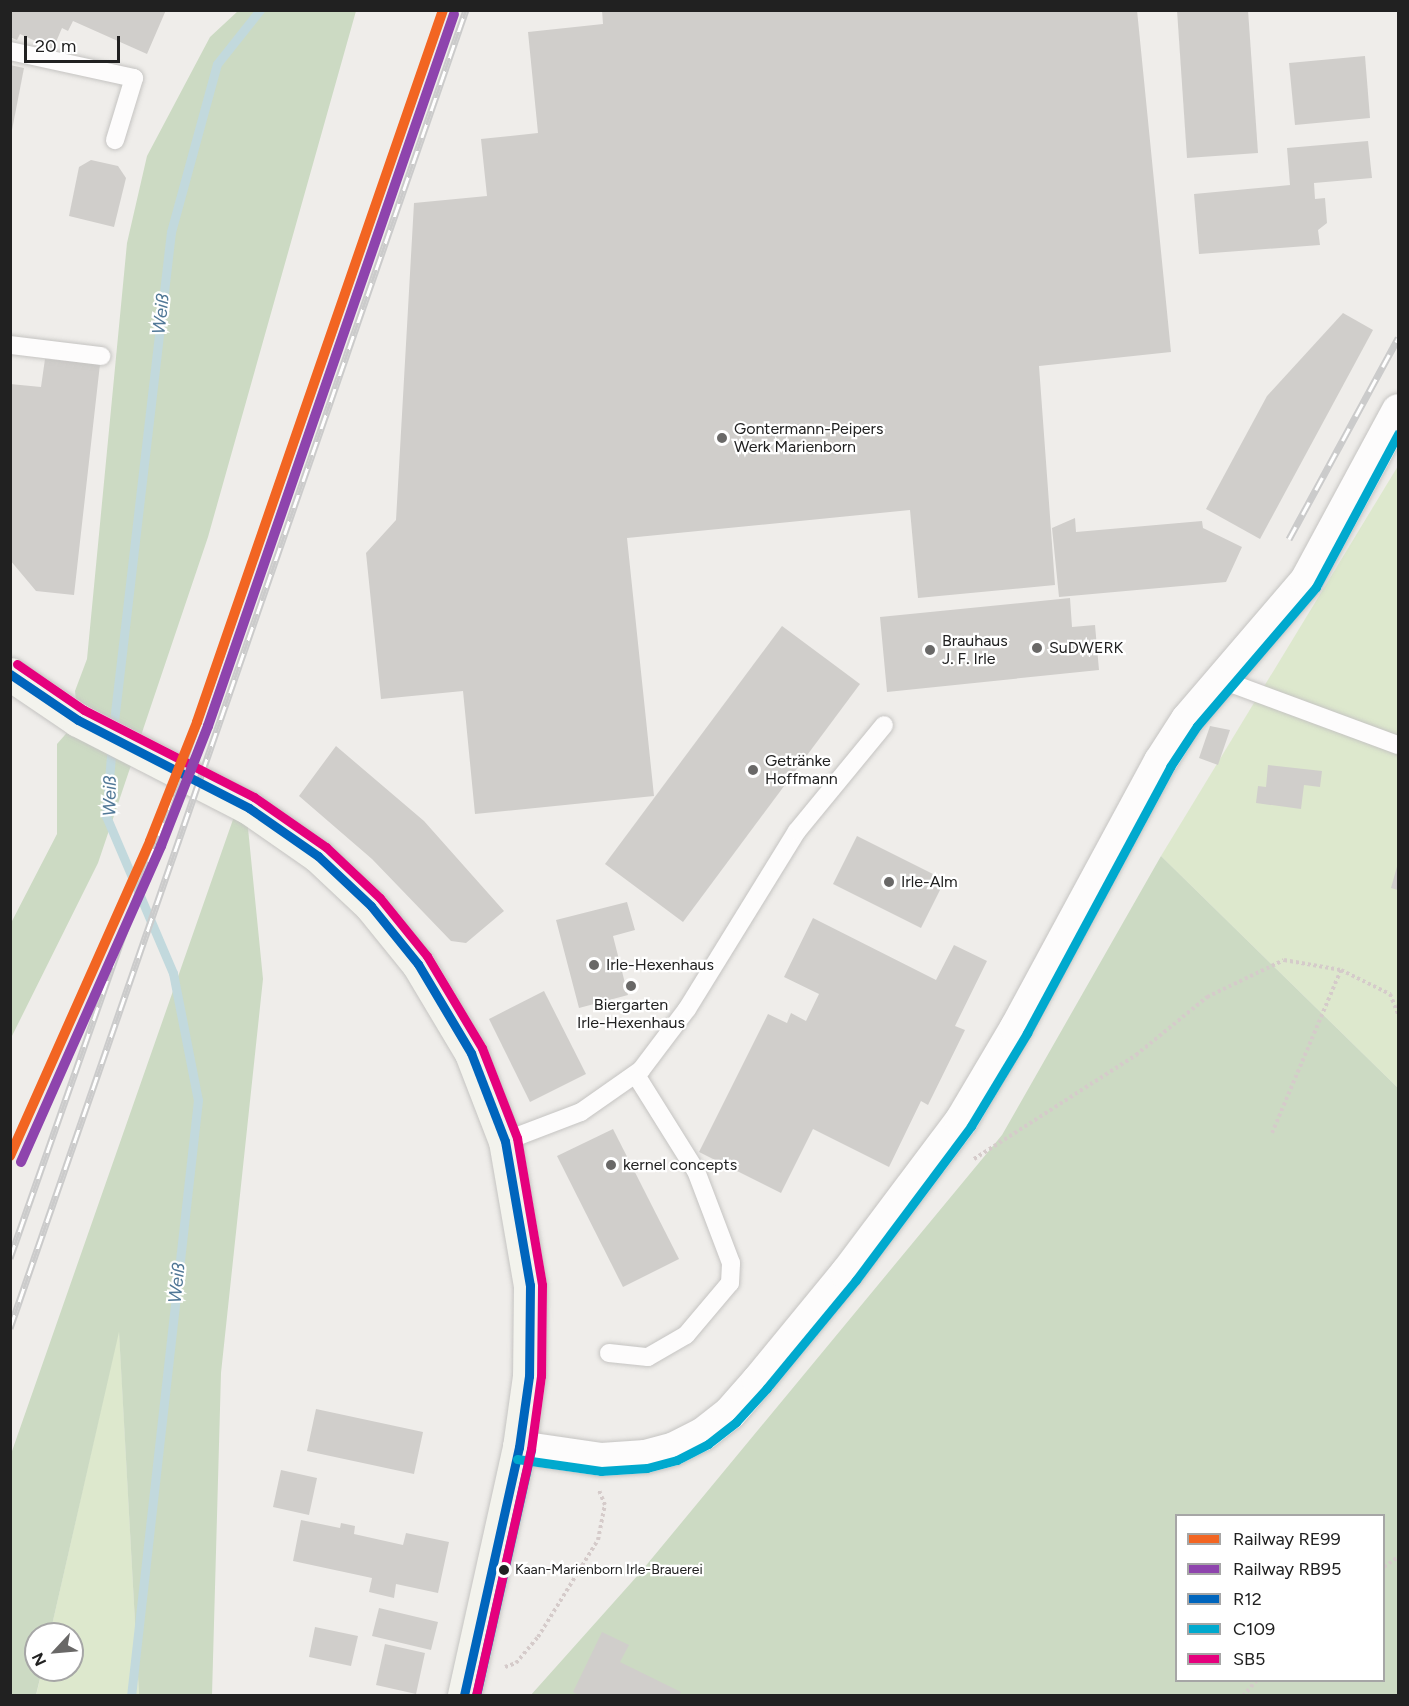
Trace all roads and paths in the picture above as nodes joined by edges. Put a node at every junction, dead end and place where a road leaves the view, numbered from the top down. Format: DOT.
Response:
graph roads {
  1 [pos="10,51"];
  2 [pos="115,140"];
  3 [pos="10,345"];
  4 [pos="101,356"];
  5 [pos="1398,410"];
  6 [pos="10,674"];
  7 [pos="1222,680"];
  8 [pos="884,725"];
  9 [pos="1398,745"];
  10 [pos="1341,970"];
  11 [pos="1398,1014"];
  12 [pos="636,1075"];
  13 [pos="1272,1133"];
  14 [pos="505,1141"];
  15 [pos="967,1164"];
  16 [pos="609,1353"];
  17 [pos="519,1447"];
  18 [pos="601,1459"];
  19 [pos="1398,1557"];
  20 [pos="1385,1566"];
  21 [pos="1255,1682"];
  22 [pos="466,1688"];
  23 [pos="1243,1695"];
  1 -- 2 [label="lane"];
  3 -- 4 [label="lane"];
  5 -- 7 [label="street"];
  6 -- 14 [label="main road"];
  7 -- 9 [label="lane"];
  7 -- 18 [label="street"];
  8 -- 12 [label="lane"];
  10 -- 11 [label="path"];
  10 -- 13 [label="path"];
  10 -- 15 [label="path"];
  12 -- 14 [label="lane"];
  12 -- 16 [label="lane"];
  14 -- 17 [label="main road"];
  17 -- 18 [label="street"];
  17 -- 22 [label="main road"];
  18 -- 22 [label="path"];
  19 -- 20 [label="path"];
  21 -- 23 [label="path"];
}
